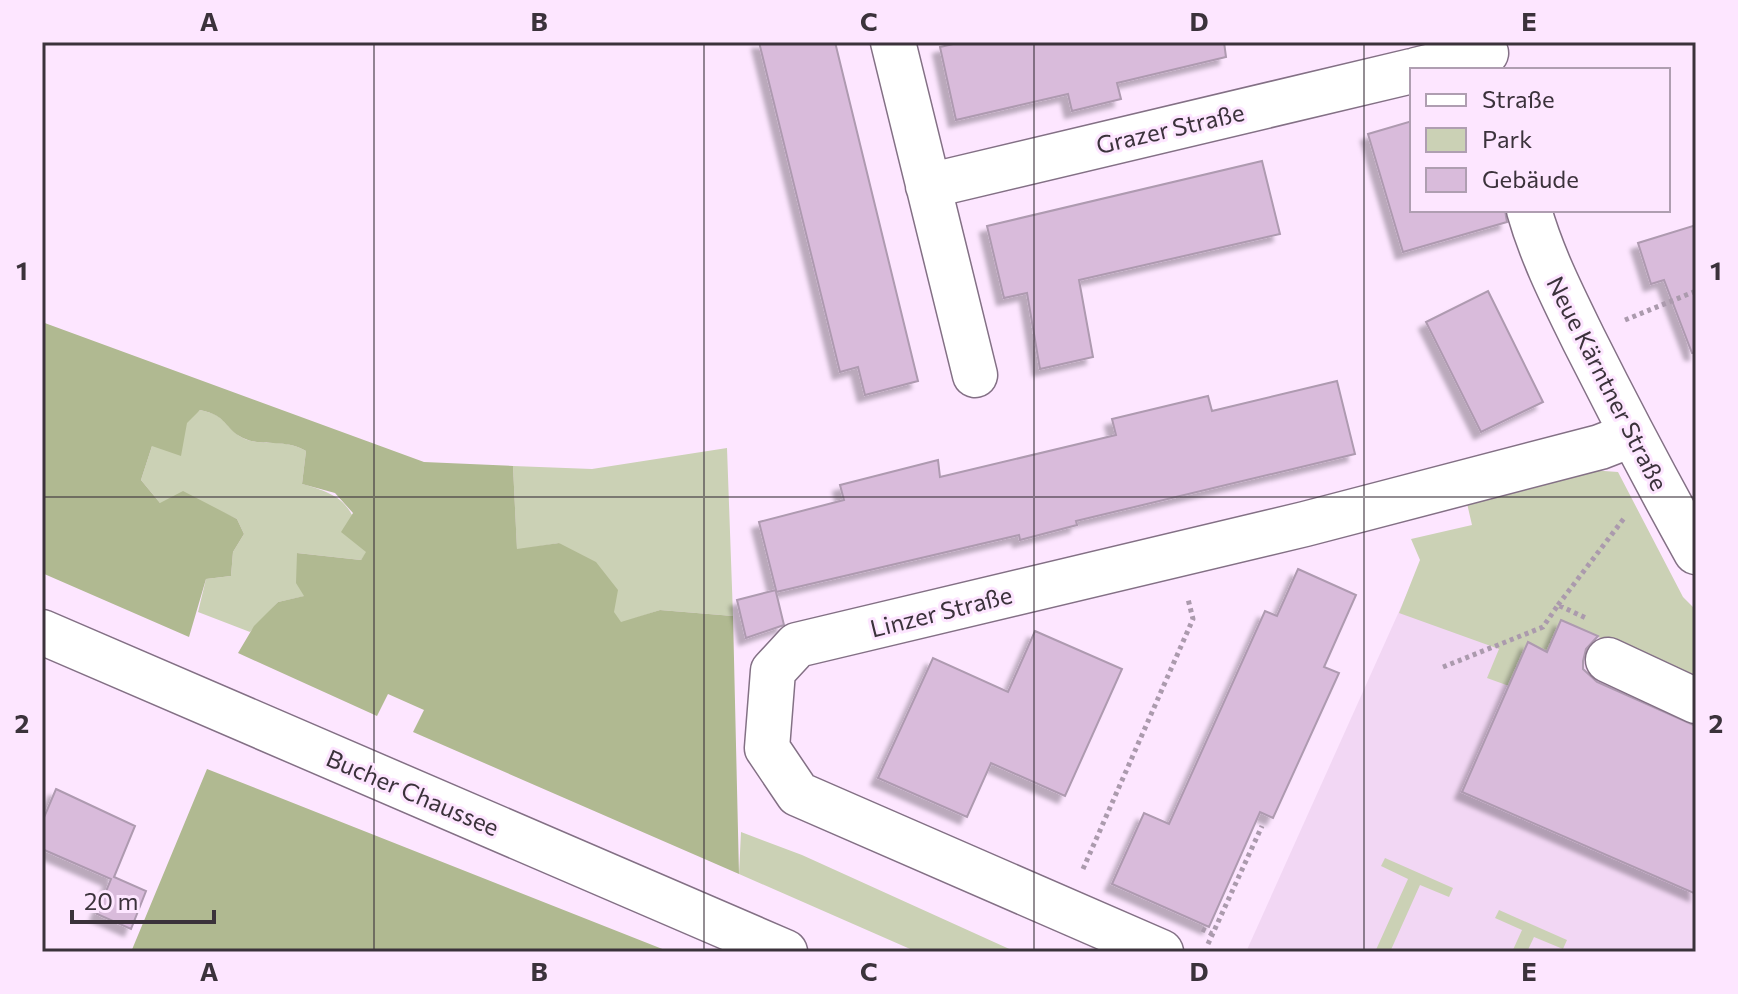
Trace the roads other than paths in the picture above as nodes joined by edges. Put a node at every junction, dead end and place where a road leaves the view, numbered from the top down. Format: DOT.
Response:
graph roads {
  1 [pos="893,42"];
  2 [pos="1486,55"];
  3 [pos="1424,68"];
  4 [pos="1410,71"];
  5 [pos="928,186"];
  6 [pos="1530,212"];
  7 [pos="975,375"];
  8 [pos="1631,435"];
  9 [pos="1696,552"];
  10 [pos="42,632"];
  11 [pos="1602,641"];
  12 [pos="1696,701"];
  13 [pos="785,952"];
  14 [pos="1161,952"];
  1 -- 5 [label="street"];
  2 -- 3 [label="street, Grazer Straße"];
  4 -- 5 [label="street, Grazer Straße"];
  5 -- 7 [label="street"];
  6 -- 8 [label="street, Neue Kärntner Straße"];
  8 -- 9 [label="street, Neue Kärntner Straße"];
  8 -- 14 [label="street, Linzer Straße"];
  10 -- 13 [label="street, Bucher Chaussee"];
  11 -- 12 [label="street"];
}
